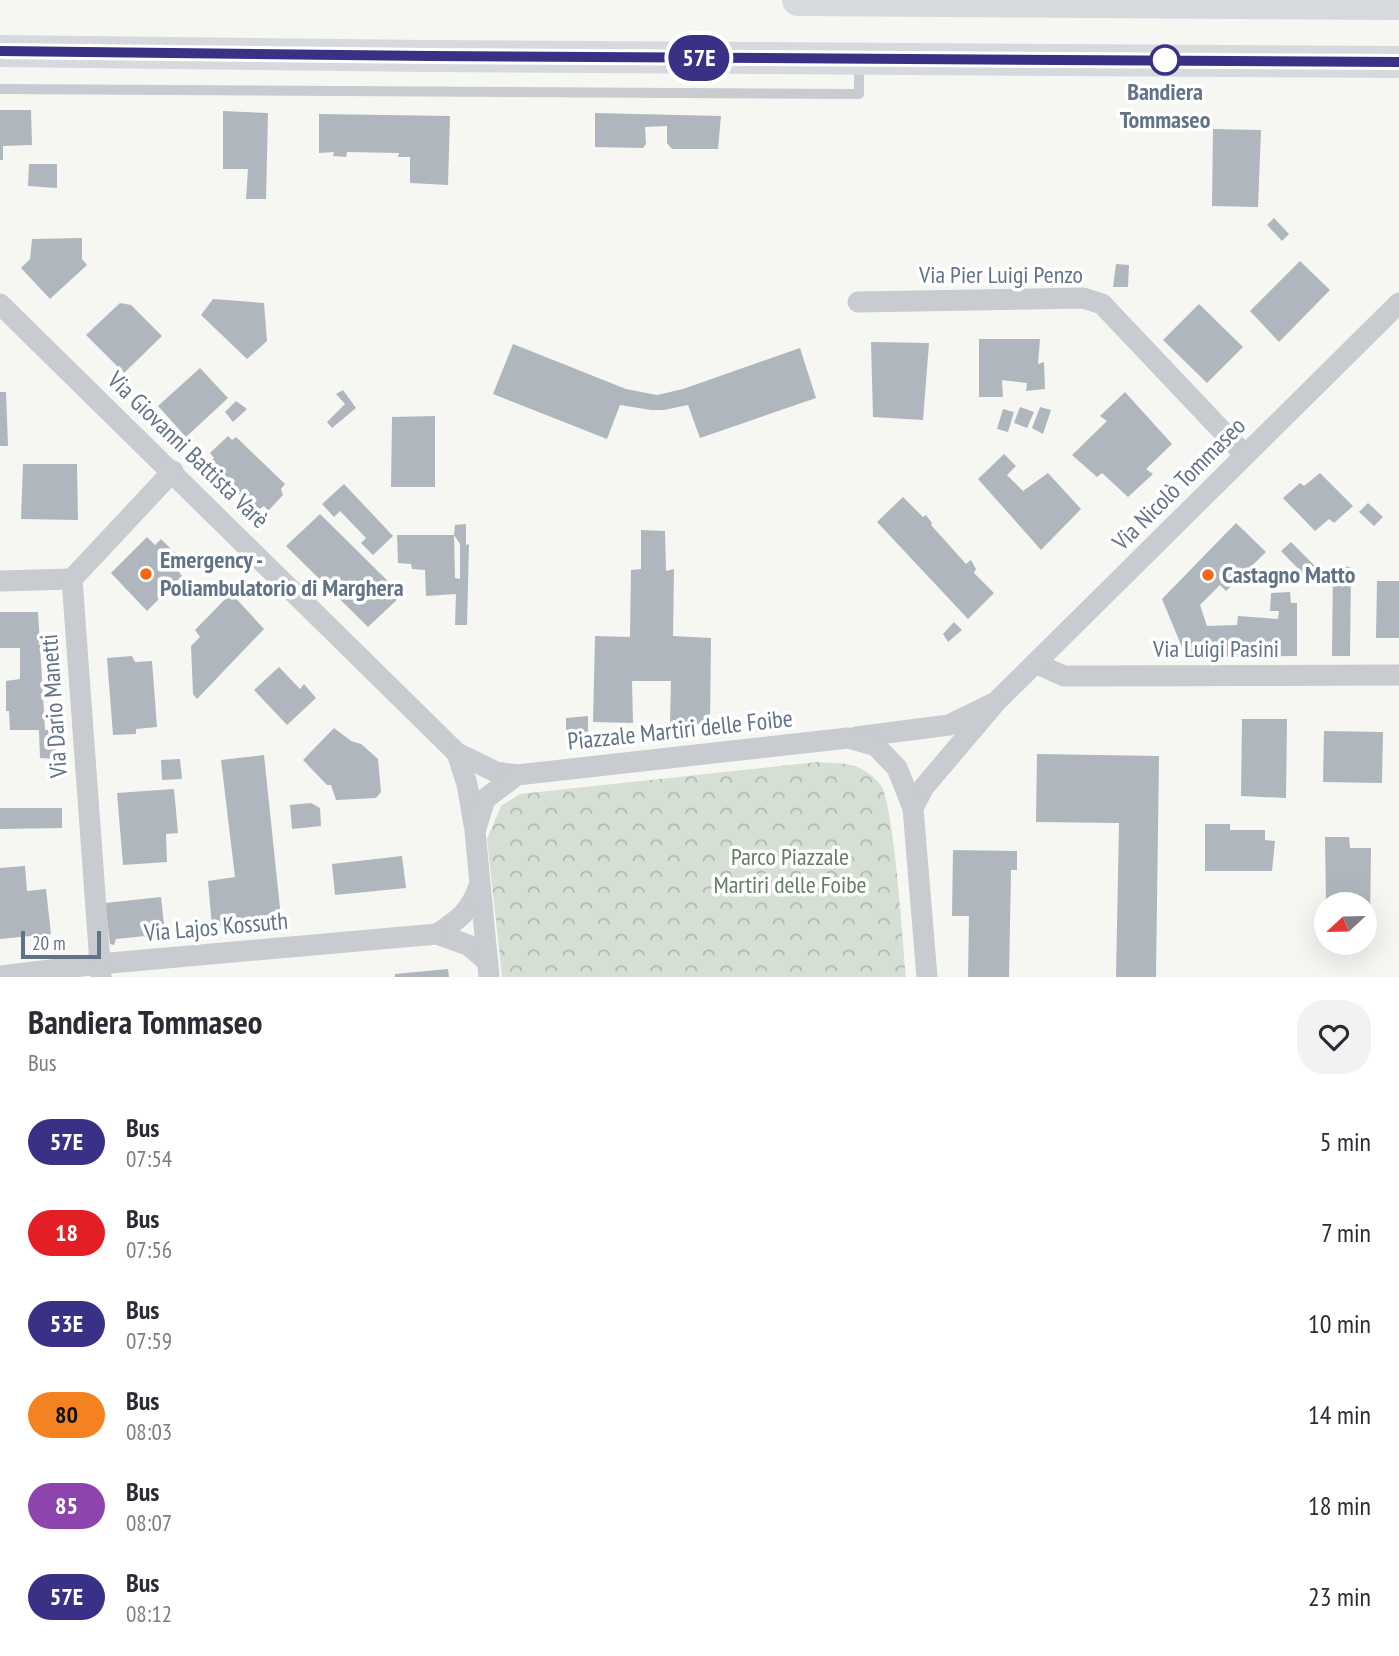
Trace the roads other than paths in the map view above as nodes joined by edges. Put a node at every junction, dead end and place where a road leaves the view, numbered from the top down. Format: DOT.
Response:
graph roads {
  1 [pos="798,0"];
  2 [pos="1399,4"];
  3 [pos="0,51"];
  4 [pos="859,58"];
  5 [pos="1399,62"];
  6 [pos="0,89"];
  7 [pos="858,302"];
  8 [pos="1399,303"];
  9 [pos="0,304"];
  10 [pos="1245,455"];
  11 [pos="173,471"];
  12 [pos="72,579"];
  13 [pos="0,580"];
  14 [pos="1035,663"];
  15 [pos="1399,675"];
  16 [pos="996,702"];
  17 [pos="848,738"];
  18 [pos="457,753"];
  19 [pos="517,775"];
  20 [pos="913,808"];
  21 [pos="475,831"];
  22 [pos="480,884"];
  23 [pos="437,933"];
  24 [pos="489,970"];
  25 [pos="100,971"];
  26 [pos="0,976"];
  27 [pos="927,977"];
  1 -- 2 [label="main road"];
  3 -- 4 [label="main road"];
  4 -- 5 [label="main road"];
  4 -- 6 [label="lane"];
  7 -- 10 [label="street, Via Pier Luigi Penzo"];
  8 -- 10 [label="street, Via Nicolò Tommaseo"];
  9 -- 11 [label="street, Via Giovanni Battista Varè"];
  10 -- 14 [label="street, Via Nicolò Tommaseo"];
  11 -- 12 [label="street"];
  11 -- 18 [label="street, Via Giovanni Battista Varè"];
  12 -- 13 [label="street"];
  12 -- 25 [label="street, Via Dario Manetti"];
  14 -- 15 [label="street, Via Luigi Pasini"];
  14 -- 16 [label="street, Via Nicolò Tommaseo"];
  16 -- 17 [label="street, Piazzale Martiri delle Foibe"];
  16 -- 20 [label="street"];
  17 -- 19 [label="street, Piazzale Martiri delle Foibe"];
  17 -- 20 [label="street, Piazzale Martiri delle Foibe"];
  18 -- 19 [label="street, Piazzale Martiri delle Foibe"];
  18 -- 21 [label="street"];
  19 -- 21 [label="street"];
  20 -- 27 [label="street, Piazzale Martiri delle Foibe"];
  21 -- 22 [label="street"];
  22 -- 23 [label="street"];
  22 -- 24 [label="street"];
  23 -- 24 [label="street"];
  23 -- 25 [label="street, Via Lajos Kossuth"];
  25 -- 26 [label="street, Via Lajos Kossuth"];
}
